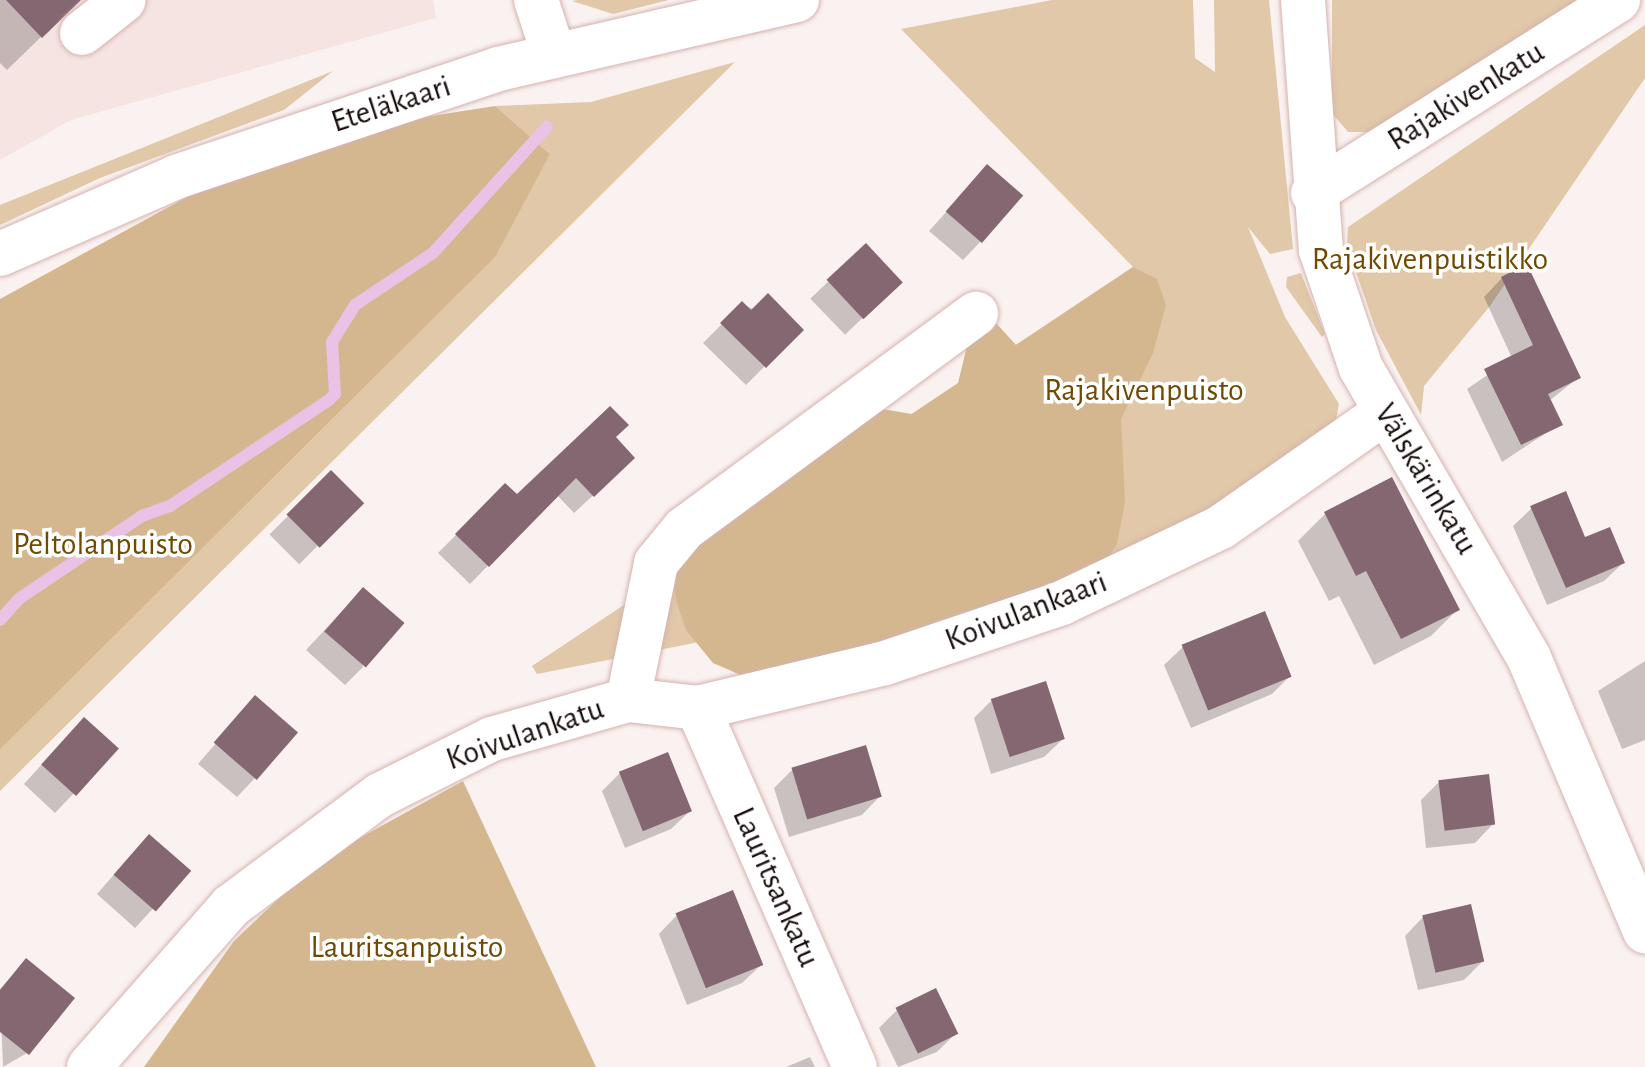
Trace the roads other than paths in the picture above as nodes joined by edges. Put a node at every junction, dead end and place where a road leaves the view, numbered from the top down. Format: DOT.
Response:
graph roads {
  1 [pos="124,0"];
  2 [pos="536,0"];
  3 [pos="797,0"];
  4 [pos="1303,0"];
  5 [pos="1618,0"];
  6 [pos="82,33"];
  7 [pos="554,55"];
  8 [pos="1313,193"];
  9 [pos="0,254"];
  10 [pos="976,314"];
  11 [pos="1385,412"];
  12 [pos="628,700"];
  13 [pos="698,708"];
  14 [pos="1645,931"];
  15 [pos="89,1067"];
  16 [pos="855,1067"];
  1 -- 6 [label="street"];
  2 -- 7 [label="street"];
  3 -- 7 [label="street, Eteläkaari"];
  4 -- 8 [label="street, Välskärinkatu"];
  5 -- 8 [label="street, Rajakivenkatu"];
  7 -- 9 [label="street, Eteläkaari"];
  8 -- 11 [label="street, Välskärinkatu"];
  10 -- 12 [label="street, Koivulankatu"];
  11 -- 13 [label="street, Koivulankaari"];
  11 -- 14 [label="street, Välskärinkatu"];
  12 -- 13 [label="street, Koivulankaari"];
  12 -- 15 [label="street, Koivulankatu"];
  13 -- 16 [label="street, Lauritsankatu"];
}
